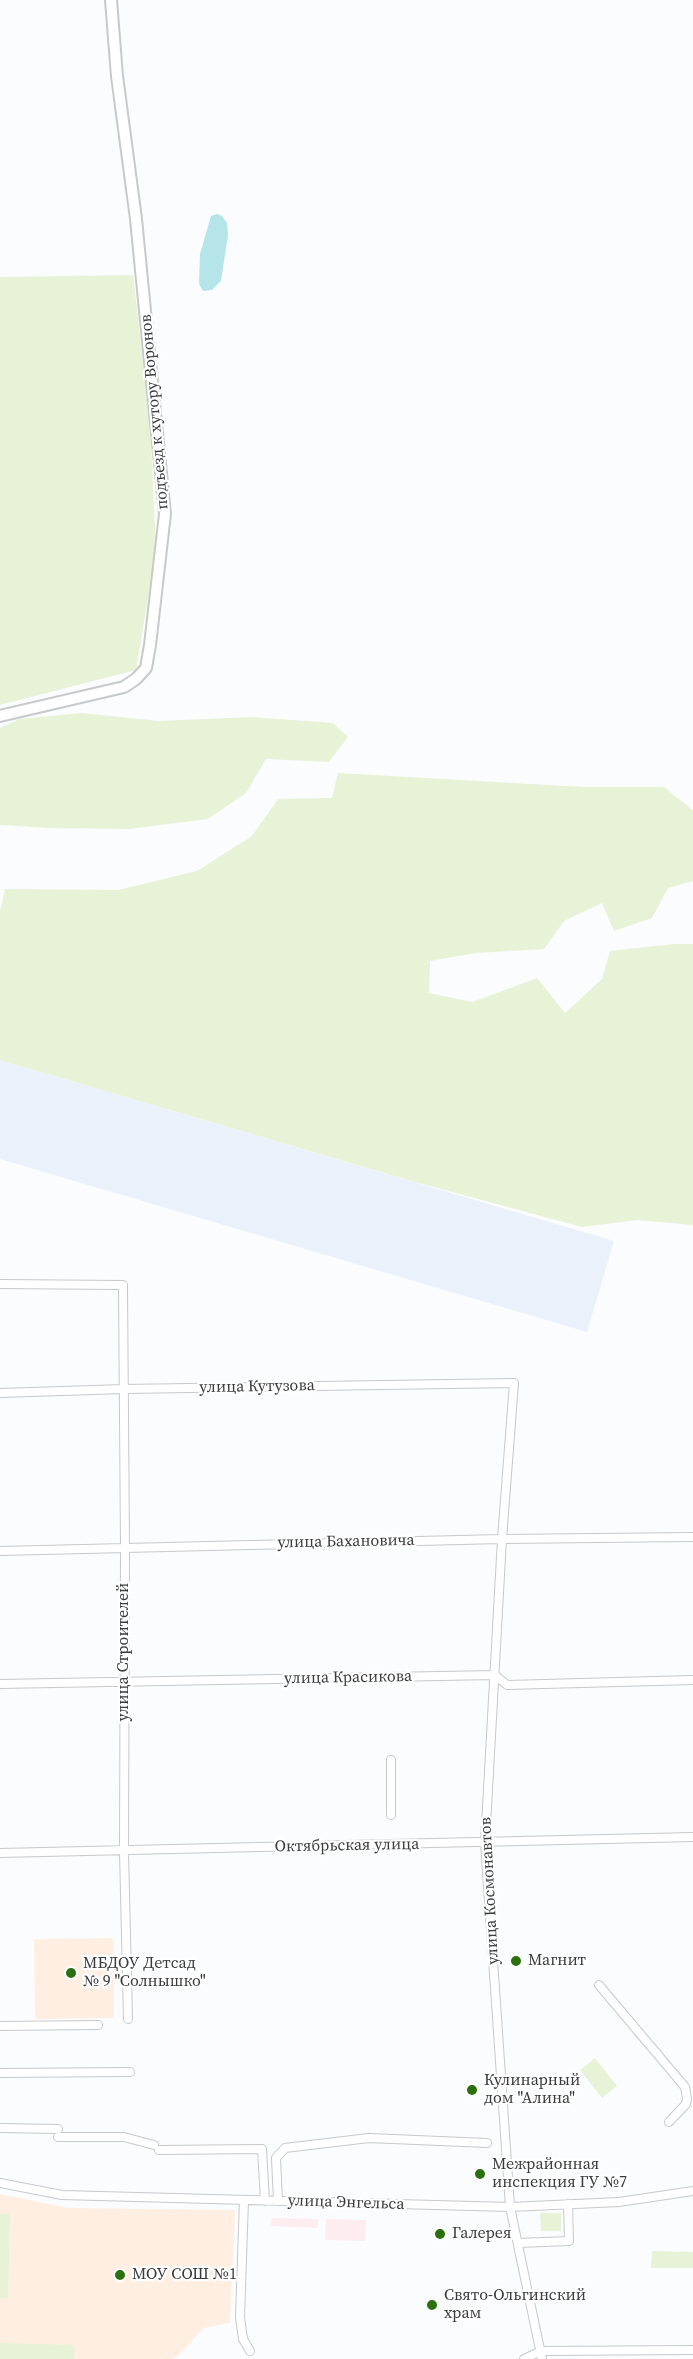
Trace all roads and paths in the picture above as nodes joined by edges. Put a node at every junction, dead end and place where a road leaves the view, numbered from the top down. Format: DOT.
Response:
graph roads {
  1 [pos="111,0"];
  2 [pos="0,716"];
  3 [pos="0,1284"];
  4 [pos="514,1383"];
  5 [pos="124,1389"];
  6 [pos="0,1393"];
  7 [pos="693,1537"];
  8 [pos="502,1539"];
  9 [pos="125,1548"];
  10 [pos="0,1551"];
  11 [pos="495,1675"];
  12 [pos="693,1680"];
  13 [pos="123,1683"];
  14 [pos="0,1684"];
  15 [pos="392,1760"];
  16 [pos="391,1815"];
  17 [pos="693,1837"];
  18 [pos="485,1843"];
  19 [pos="124,1851"];
  20 [pos="0,1854"];
  21 [pos="598,1985"];
  22 [pos="128,2019"];
  23 [pos="98,2025"];
  24 [pos="0,2026"];
  25 [pos="130,2072"];
  26 [pos="0,2073"];
  27 [pos="669,2121"];
  28 [pos="0,2128"];
  29 [pos="487,2143"];
  30 [pos="0,2183"];
  31 [pos="693,2191"];
  32 [pos="244,2200"];
  33 [pos="265,2201"];
  34 [pos="278,2201"];
  35 [pos="568,2204"];
  36 [pos="510,2207"];
  37 [pos="518,2243"];
  38 [pos="693,2350"];
  39 [pos="250,2351"];
  40 [pos="541,2355"];
  41 [pos="524,2359"];
  1 -- 2 [label="street, подъезд к хутору Воронов"];
  3 -- 5 [label="street, улица Строителей"];
  4 -- 5 [label="street, улица Кутузова"];
  4 -- 8 [label="street, улица Космонавтов"];
  5 -- 6 [label="street, улица Кутузова"];
  5 -- 9 [label="street, улица Строителей"];
  7 -- 8 [label="street, улица Бахановича"];
  8 -- 9 [label="street, улица Бахановича"];
  8 -- 11 [label="street, улица Космонавтов"];
  9 -- 10 [label="street, улица Бахановича"];
  9 -- 13 [label="street, улица Строителей"];
  11 -- 12 [label="street, улица Красикова"];
  11 -- 13 [label="street, улица Красикова"];
  11 -- 18 [label="street, улица Космонавтов"];
  13 -- 14 [label="street, улица Красикова"];
  13 -- 19 [label="street, улица Строителей"];
  15 -- 16 [label="street"];
  17 -- 18 [label="street, Октябрьская улица"];
  18 -- 19 [label="street, Октябрьская улица"];
  18 -- 36 [label="street, улица Космонавтов"];
  19 -- 20 [label="street, Октябрьская улица"];
  19 -- 22 [label="street, улица Строителей"];
  21 -- 27 [label="street"];
  23 -- 24 [label="street"];
  25 -- 26 [label="street"];
  28 -- 33 [label="street"];
  29 -- 34 [label="street"];
  30 -- 32 [label="street, улица Энгельса"];
  31 -- 35 [label="street, улица Энгельса"];
  32 -- 33 [label="street, улица Энгельса"];
  32 -- 39 [label="street"];
  33 -- 34 [label="street, улица Энгельса"];
  34 -- 36 [label="street, улица Энгельса"];
  35 -- 36 [label="street, улица Энгельса"];
  35 -- 37 [label="street"];
  36 -- 37 [label="street, улица Космонавтов"];
  37 -- 40 [label="street, улица Космонавтов"];
  38 -- 40 [label="street"];
  40 -- 41 [label="street"];
}
